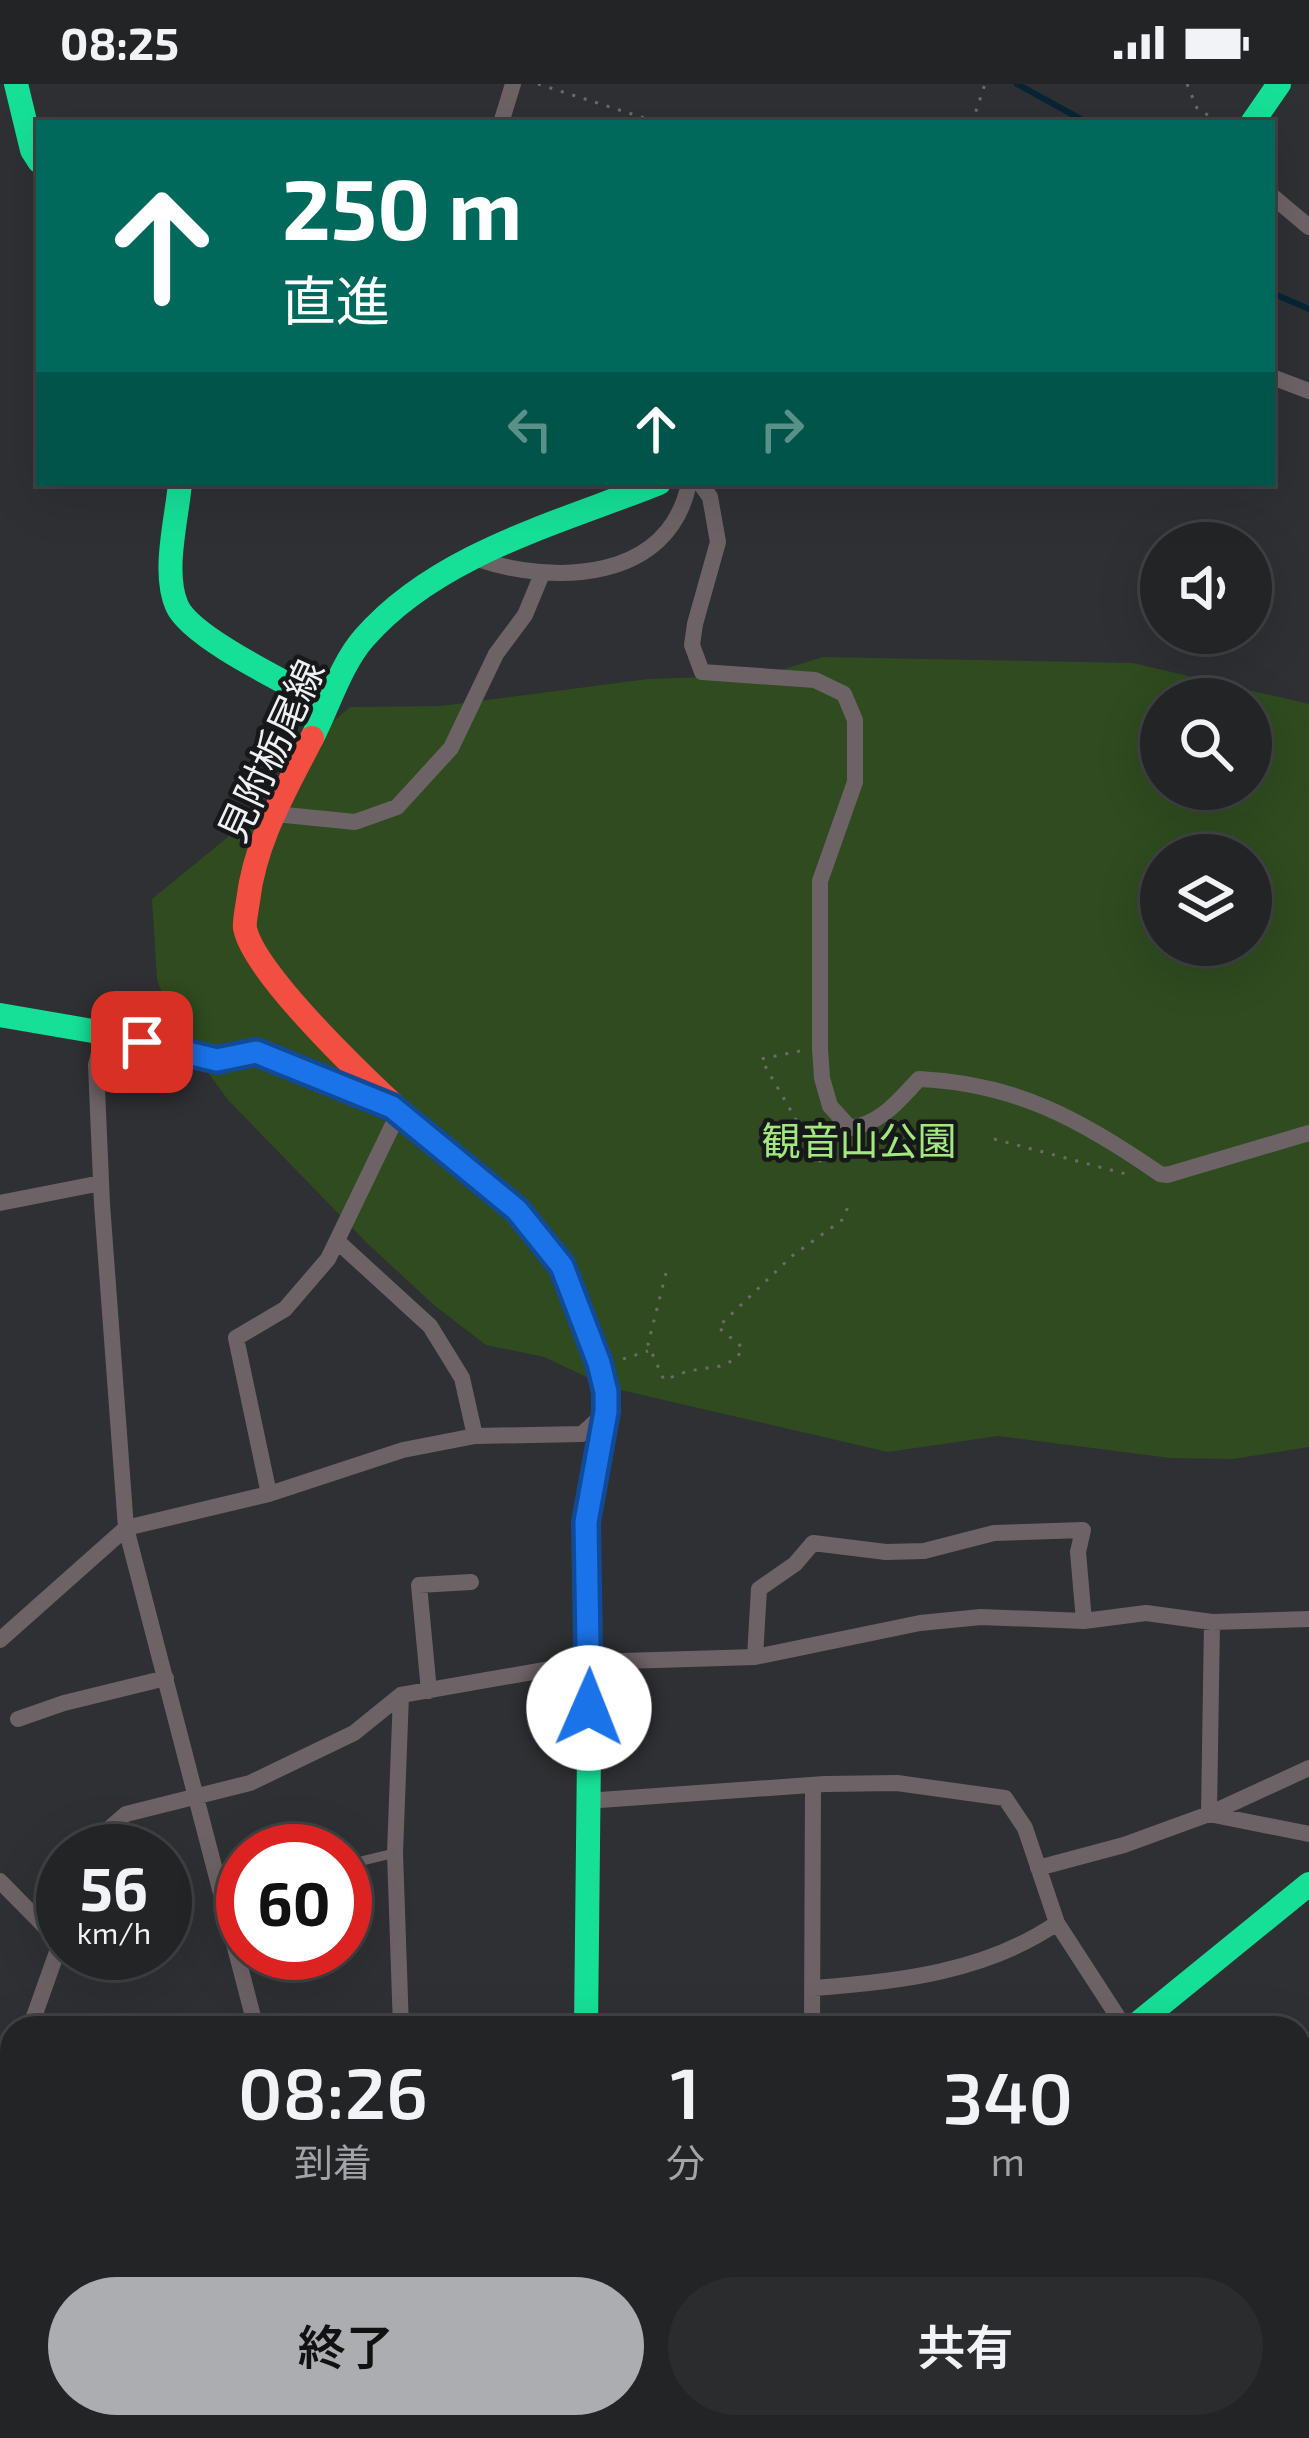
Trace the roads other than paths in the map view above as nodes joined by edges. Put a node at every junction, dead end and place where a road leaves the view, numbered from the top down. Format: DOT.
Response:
graph roads {
  1 [pos="16,84"];
  2 [pos="513,84"];
  3 [pos="1279,84"];
  4 [pos="502,120"];
  5 [pos="1254,120"];
  6 [pos="36,156"];
  7 [pos="1275,198"];
  8 [pos="1309,226"];
  9 [pos="1275,378"];
  10 [pos="1309,391"];
  11 [pos="180,486"];
  12 [pos="652,486"];
  13 [pos="688,486"];
  14 [pos="702,486"];
  15 [pos="476,558"];
  16 [pos="542,574"];
  17 [pos="327,705"];
  18 [pos="275,814"];
  19 [pos="0,1015"];
  20 [pos="104,1033"];
  21 [pos="395,1109"];
  22 [pos="1309,1133"];
  23 [pos="101,1184"];
  24 [pos="0,1203"];
  25 [pos="337,1241"];
  26 [pos="606,1412"];
  27 [pos="475,1436"];
  28 [pos="269,1494"];
  29 [pos="126,1528"];
  30 [pos="471,1582"];
  31 [pos="1309,1618"];
  32 [pos="1084,1621"];
  33 [pos="1212,1622"];
  34 [pos="0,1640"];
  35 [pos="755,1657"];
  36 [pos="590,1662"];
  37 [pos="166,1678"];
  38 [pos="429,1690"];
  39 [pos="401,1695"];
  40 [pos="19,1719"];
  41 [pos="1309,1768"];
  42 [pos="813,1785"];
  43 [pos="195,1798"];
  44 [pos="586,1801"];
  45 [pos="1209,1814"];
  46 [pos="114,1824"];
  47 [pos="1309,1834"];
  48 [pos="395,1853"];
  49 [pos="372,1859"];
  50 [pos="216,1868"];
  51 [pos="1038,1868"];
  52 [pos="0,1881"];
  53 [pos="1309,1884"];
  54 [pos="36,1914"];
  55 [pos="1057,1922"];
  56 [pos="47,1980"];
  57 [pos="245,1980"];
  58 [pos="814,1988"];
  59 [pos="34,2016"];
  60 [pos="253,2016"];
  61 [pos="401,2016"];
  62 [pos="586,2016"];
  63 [pos="813,2016"];
  64 [pos="1121,2016"];
  65 [pos="1144,2016"];
  1 -- 6 [label="main road"];
  2 -- 4 [label="street"];
  3 -- 5 [label="main road"];
  7 -- 8 [label="street"];
  9 -- 10 [label="street"];
  11 -- 17 [label="main road"];
  12 -- 15 [label="main road, 見附栃尾線"];
  13 -- 16 [label="street"];
  14 -- 22 [label="street"];
  15 -- 16 [label="street"];
  15 -- 17 [label="main road, 見附栃尾線"];
  16 -- 18 [label="street"];
  17 -- 18 [label="main road, 見附栃尾線"];
  18 -- 21 [label="main road, 見附栃尾線"];
  19 -- 20 [label="main road"];
  20 -- 21 [label="main road"];
  20 -- 23 [label="street"];
  21 -- 25 [label="street"];
  21 -- 26 [label="main road, 見附栃尾線"];
  23 -- 24 [label="street"];
  23 -- 29 [label="street"];
  25 -- 27 [label="street"];
  25 -- 28 [label="street"];
  26 -- 27 [label="street"];
  26 -- 36 [label="main road, 見附栃尾線"];
  27 -- 28 [label="street"];
  28 -- 29 [label="street"];
  29 -- 34 [label="street"];
  29 -- 37 [label="street"];
  30 -- 38 [label="street"];
  31 -- 33 [label="street"];
  32 -- 33 [label="street"];
  32 -- 35 [label="street"];
  32 -- 35 [label="street"];
  33 -- 45 [label="street"];
  35 -- 36 [label="street"];
  36 -- 38 [label="street"];
  36 -- 44 [label="main road, 見附栃尾線"];
  37 -- 40 [label="street"];
  37 -- 43 [label="street"];
  38 -- 39 [label="street"];
  39 -- 43 [label="street"];
  39 -- 48 [label="street"];
  41 -- 45 [label="street"];
  42 -- 44 [label="street"];
  42 -- 51 [label="street"];
  42 -- 58 [label="street"];
  43 -- 46 [label="street"];
  43 -- 50 [label="street"];
  44 -- 62 [label="main road, 見附栃尾線"];
  45 -- 47 [label="street"];
  45 -- 51 [label="street"];
  48 -- 49 [label="lane"];
  48 -- 61 [label="street"];
  51 -- 55 [label="street"];
  52 -- 54 [label="street"];
  53 -- 65 [label="main road"];
  55 -- 58 [label="street"];
  55 -- 64 [label="street"];
  56 -- 59 [label="street"];
  57 -- 60 [label="street"];
  58 -- 63 [label="street"];
}
